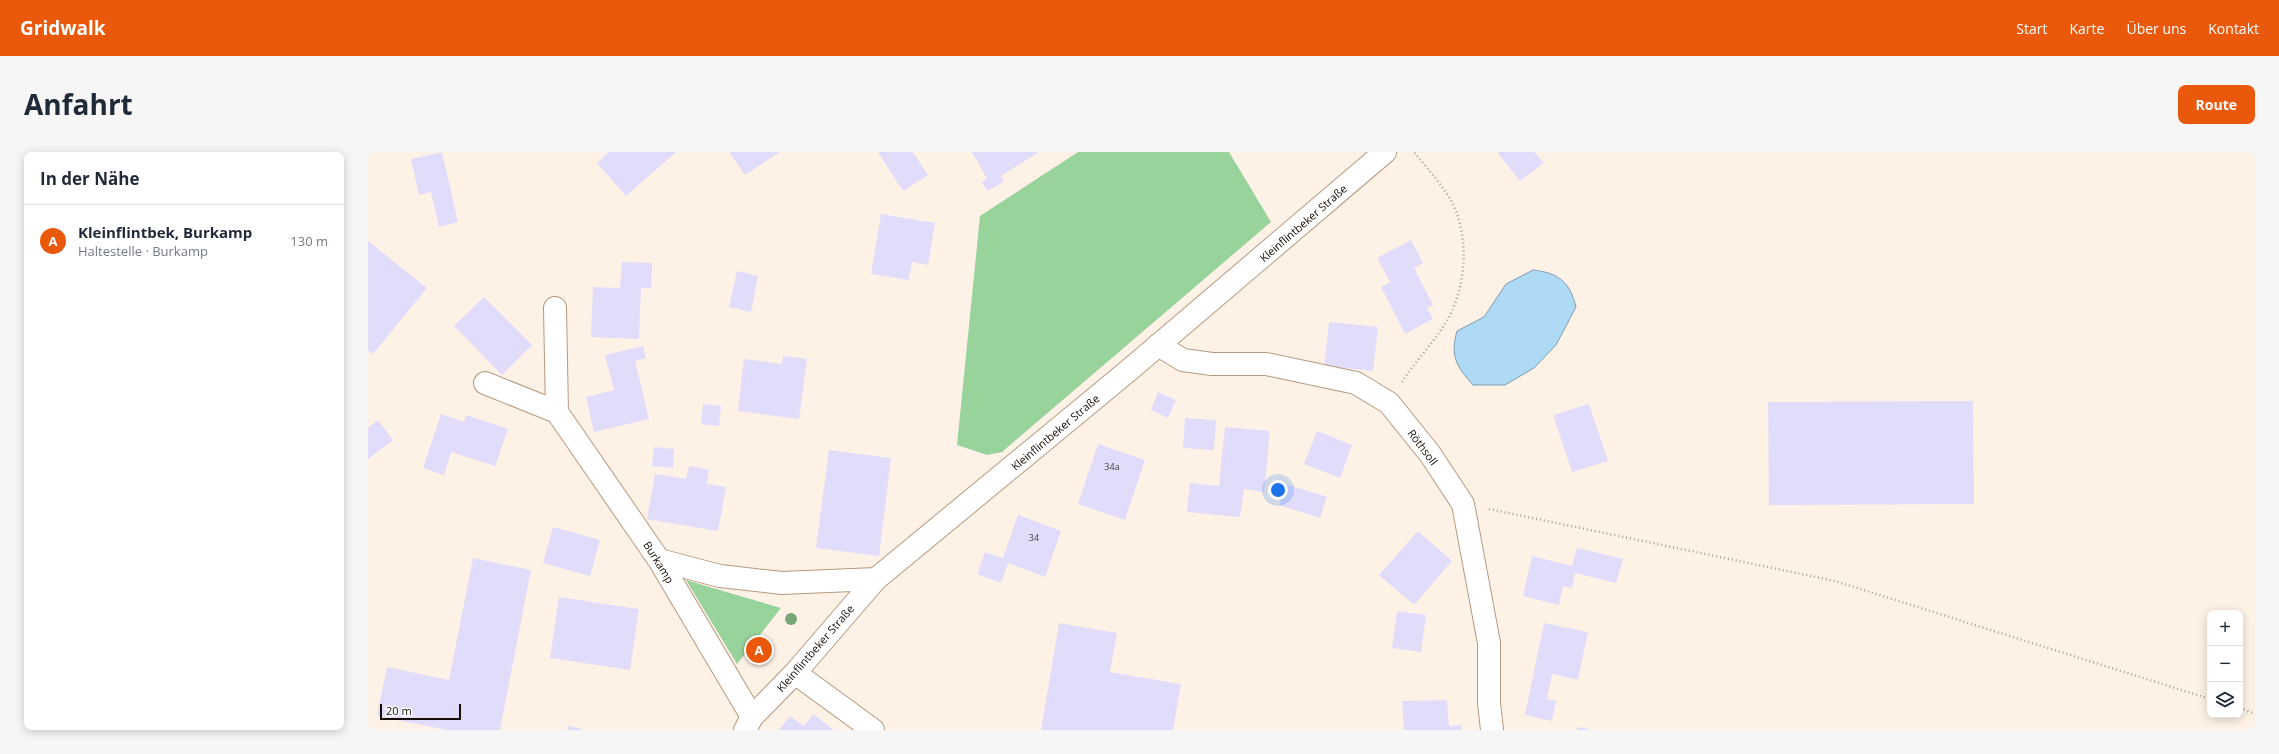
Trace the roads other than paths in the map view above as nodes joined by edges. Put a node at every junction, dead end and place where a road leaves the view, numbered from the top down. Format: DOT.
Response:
graph roads {
  1 [pos="1385,152"];
  2 [pos="555,308"];
  3 [pos="1158,345"];
  4 [pos="485,383"];
  5 [pos="557,412"];
  6 [pos="659,560"];
  7 [pos="876,579"];
  8 [pos="795,673"];
  9 [pos="748,724"];
  10 [pos="873,730"];
  11 [pos="1492,730"];
  1 -- 3 [label="street, Kleinflintbeker Straße"];
  2 -- 5 [label="street"];
  3 -- 7 [label="street, Kleinflintbeker Straße"];
  3 -- 11 [label="street, Röthsoll"];
  4 -- 5 [label="street"];
  5 -- 6 [label="street, Burkamp"];
  6 -- 7 [label="street"];
  6 -- 9 [label="street, Burkamp"];
  7 -- 8 [label="street, Kleinflintbeker Straße"];
  8 -- 9 [label="street, Kleinflintbeker Straße"];
  8 -- 10 [label="street"];
}
